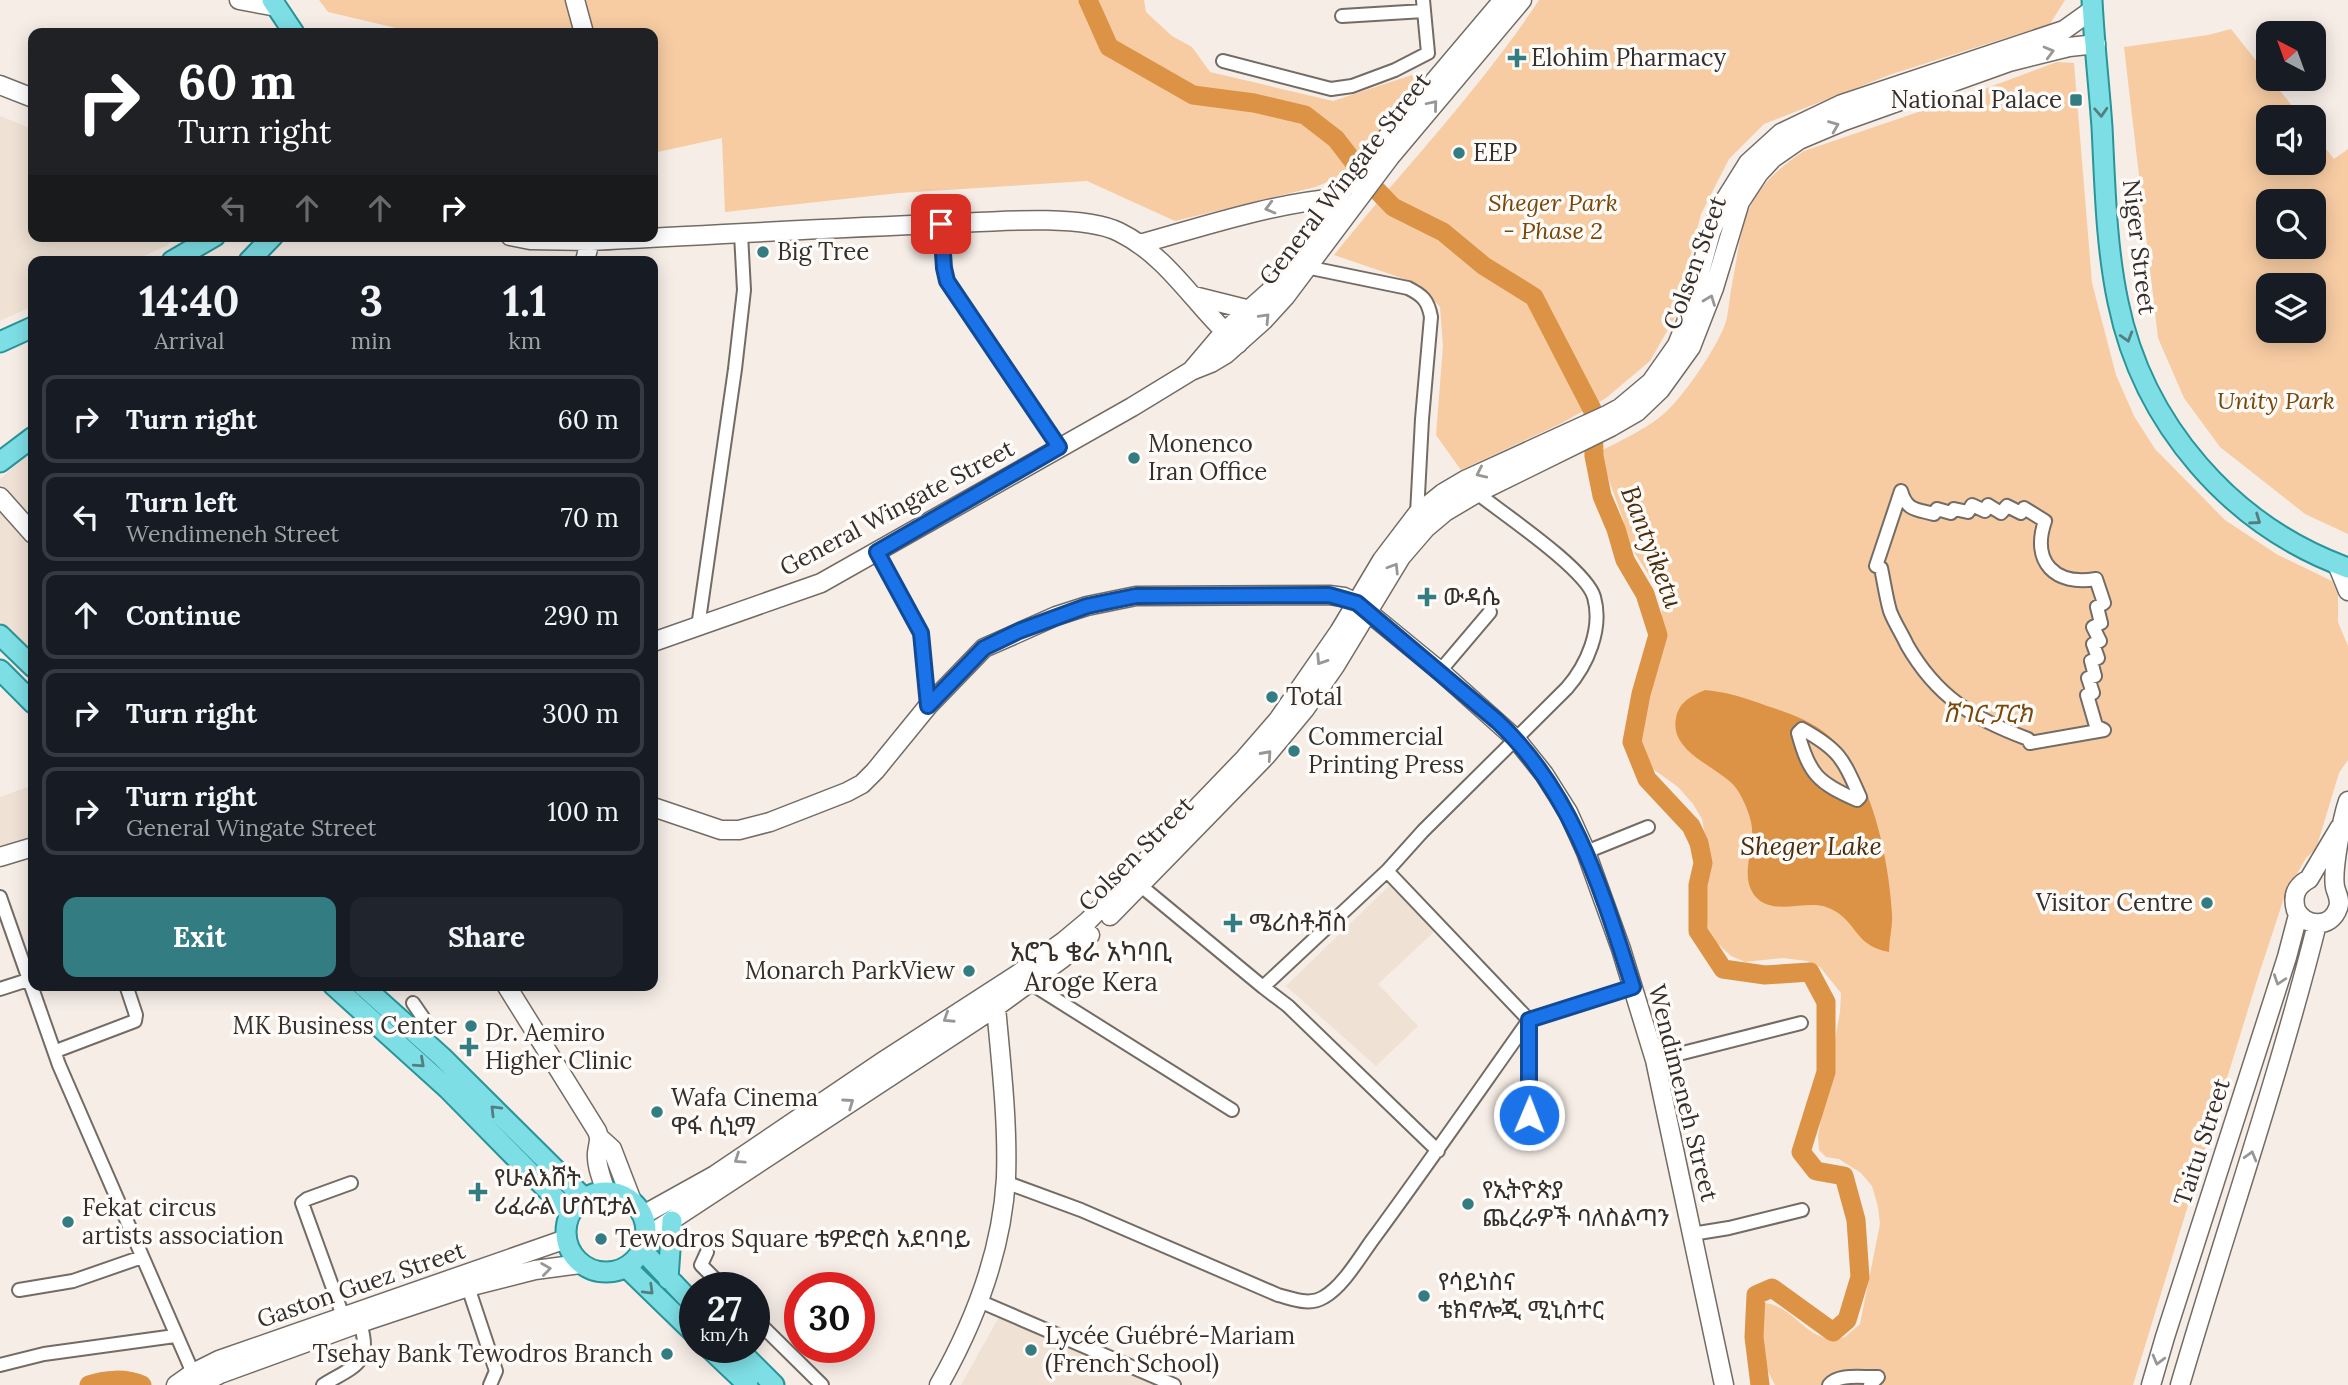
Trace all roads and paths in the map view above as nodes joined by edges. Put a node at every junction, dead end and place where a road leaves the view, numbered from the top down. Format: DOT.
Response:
graph roads {
  1 [pos="239,0"];
  2 [pos="575,0"];
  3 [pos="1503,0"];
  4 [pos="1522,0"];
  5 [pos="274,3"];
  6 [pos="2092,5"];
  7 [pos="1423,6"];
  8 [pos="1342,16"];
  9 [pos="291,28"];
  10 [pos="583,28"];
  11 [pos="2096,44"];
  12 [pos="1428,53"];
  13 [pos="1223,61"];
  14 [pos="1437,76"];
  15 [pos="0,85"];
  16 [pos="28,96"];
  17 [pos="1384,153"];
  18 [pos="1768,153"];
  19 [pos="1346,195"];
  20 [pos="941,224"];
  21 [pos="741,234"];
  22 [pos="658,237"];
  23 [pos="205,242"];
  24 [pos="267,242"];
  25 [pos="1139,244"];
  26 [pos="181,256"];
  27 [pos="254,256"];
  28 [pos="1306,267"];
  29 [pos="1195,296"];
  30 [pos="1250,310"];
  31 [pos="28,329"];
  32 [pos="1231,338"];
  33 [pos="0,342"];
  34 [pos="28,441"];
  35 [pos="1059,447"];
  36 [pos="1548,451"];
  37 [pos="0,461"];
  38 [pos="1901,491"];
  39 [pos="1477,493"];
  40 [pos="0,498"];
  41 [pos="1417,514"];
  42 [pos="28,529"];
  43 [pos="877,552"];
  44 [pos="2343,566"];
  45 [pos="2348,592"];
  46 [pos="1362,606"];
  47 [pos="1490,612"];
  48 [pos="698,627"];
  49 [pos="0,635"];
  50 [pos="658,640"];
  51 [pos="28,662"];
  52 [pos="0,670"];
  53 [pos="1440,671"];
  54 [pos="28,698"];
  55 [pos="928,706"];
  56 [pos="1798,733"];
  57 [pos="1516,738"];
  58 [pos="2348,801"];
  59 [pos="658,809"];
  60 [pos="1648,827"];
  61 [pos="2340,827"];
  62 [pos="28,849"];
  63 [pos="1586,852"];
  64 [pos="0,857"];
  65 [pos="1387,871"];
  66 [pos="2309,879"];
  67 [pos="1141,886"];
  68 [pos="2343,893"];
  69 [pos="0,897"];
  70 [pos="2298,915"];
  71 [pos="2317,924"];
  72 [pos="1093,925"];
  73 [pos="28,971"];
  74 [pos="28,980"];
  75 [pos="1030,983"];
  76 [pos="1263,986"];
  77 [pos="1633,987"];
  78 [pos="0,989"];
  79 [pos="35,991"];
  80 [pos="128,991"];
  81 [pos="340,991"];
  82 [pos="369,991"];
  83 [pos="510,991"];
  84 [pos="993,999"];
  85 [pos="413,1003"];
  86 [pos="1529,1020"];
  87 [pos="1801,1023"];
  88 [pos="413,1030"];
  89 [pos="56,1051"];
  90 [pos="1655,1060"];
  91 [pos="1232,1110"];
  92 [pos="1528,1136"];
  93 [pos="601,1139"];
  94 [pos="1438,1150"];
  95 [pos="1005,1182"];
  96 [pos="351,1183"];
  97 [pos="2212,1190"];
  98 [pos="606,1192"];
  99 [pos="584,1198"];
  100 [pos="2237,1199"];
  101 [pos="637,1208"];
  102 [pos="1802,1210"];
  103 [pos="570,1213"];
  104 [pos="671,1221"];
  105 [pos="2202,1222"];
  106 [pos="2227,1230"];
  107 [pos="1692,1234"];
  108 [pos="566,1239"];
  109 [pos="644,1244"];
  110 [pos="707,1252"];
  111 [pos="142,1257"];
  112 [pos="580,1264"];
  113 [pos="626,1267"];
  114 [pos="708,1272"];
  115 [pos="668,1279"];
  116 [pos="2182,1284"];
  117 [pos="468,1287"];
  118 [pos="19,1290"];
  119 [pos="679,1290"];
  120 [pos="2207,1290"];
  121 [pos="979,1301"];
  122 [pos="2171,1316"];
  123 [pos="679,1318"];
  124 [pos="339,1322"];
  125 [pos="360,1323"];
  126 [pos="2198,1324"];
  127 [pos="770,1334"];
  128 [pos="176,1336"];
  129 [pos="725,1363"];
  130 [pos="752,1363"];
  131 [pos="0,1366"];
  132 [pos="196,1379"];
  133 [pos="176,1385"];
  134 [pos="323,1385"];
  135 [pos="490,1385"];
  136 [pos="748,1385"];
  137 [pos="774,1385"];
  138 [pos="822,1385"];
  139 [pos="939,1385"];
  140 [pos="1174,1385"];
  141 [pos="1724,1385"];
  142 [pos="1829,1385"];
  143 [pos="1870,1385"];
  144 [pos="2151,1385"];
  145 [pos="2180,1385"];
  1 -- 5 [label="main road"];
  2 -- 10 [label="main road"];
  3 -- 14 [label="main road, General Wingate Street"];
  17 -- 4 [label="main road, General Wingate Street, one-way"];
  5 -- 9 [label="main road"];
  6 -- 11 [label="main road, Niger Street"];
  6 -- 18 [label="main road"];
  7 -- 8 [label="street"];
  7 -- 12 [label="street"];
  18 -- 11 [label="main road, Colsen Steet, one-way"];
  11 -- 44 [label="main road, Niger Street, one-way"];
  12 -- 13 [label="street"];
  12 -- 14 [label="street"];
  14 -- 17 [label="main road, General Wingate Street"];
  15 -- 16 [label="main road"];
  17 -- 19 [label="main road, General Wingate Street"];
  18 -- 36 [label="main road, Colsen Steet"];
  19 -- 25 [label="main road, one-way"];
  19 -- 28 [label="main road, General Wingate Street"];
  19 -- 30 [label="main road, General Wingate Street"];
  20 -- 21 [label="main road"];
  20 -- 25 [label="main road"];
  20 -- 35 [label="street"];
  21 -- 22 [label="main road"];
  21 -- 48 [label="street"];
  23 -- 26 [label="main road"];
  24 -- 27 [label="main road"];
  25 -- 29 [label="main road"];
  32 -- 28 [label="main road, General Wingate Street, one-way"];
  28 -- 41 [label="street"];
  29 -- 30 [label="main road"];
  29 -- 32 [label="main road"];
  30 -- 32 [label="main road, General Wingate Street"];
  31 -- 33 [label="main road"];
  32 -- 35 [label="main road, General Wingate Street"];
  34 -- 37 [label="main road"];
  35 -- 43 [label="main road, General Wingate Street"];
  36 -- 39 [label="main road, Colsen Street"];
  36 -- 41 [label="main road, one-way"];
  38 -- 38 [label="street"];
  46 -- 39 [label="main road, Colsen Street, one-way"];
  39 -- 57 [label="street"];
  40 -- 42 [label="main road"];
  41 -- 46 [label="main road"];
  43 -- 48 [label="main road, General Wingate Street"];
  43 -- 55 [label="street"];
  44 -- 45 [label="main road"];
  46 -- 53 [label="main road, Wendimeneh Street"];
  46 -- 55 [label="main road"];
  67 -- 46 [label="main road, Colsen Street, one-way"];
  46 -- 72 [label="main road, one-way"];
  47 -- 53 [label="street"];
  48 -- 50 [label="main road, General Wingate Street"];
  49 -- 51 [label="main road"];
  52 -- 54 [label="main road"];
  53 -- 57 [label="main road, Wendimeneh Street"];
  55 -- 59 [label="main road"];
  56 -- 56 [label="street"];
  57 -- 63 [label="main road, Wendimeneh Street"];
  57 -- 65 [label="street"];
  58 -- 61 [label="main road"];
  60 -- 63 [label="street"];
  61 -- 66 [label="main road"];
  61 -- 68 [label="main road"];
  62 -- 64 [label="main road"];
  63 -- 77 [label="main road, Wendimeneh Street"];
  65 -- 76 [label="street"];
  65 -- 86 [label="street"];
  66 -- 68 [label="main road"];
  66 -- 70 [label="main road"];
  67 -- 72 [label="main road, Colsen Street"];
  67 -- 76 [label="street"];
  68 -- 71 [label="main road"];
  69 -- 73 [label="street"];
  70 -- 71 [label="main road"];
  70 -- 97 [label="main road, Taitu Street, one-way"];
  100 -- 71 [label="main road, Taitu Street, one-way"];
  72 -- 75 [label="main road, Colsen Street"];
  72 -- 84 [label="main road"];
  74 -- 78 [label="street"];
  75 -- 84 [label="main road, Colsen Street"];
  75 -- 91 [label="street"];
  76 -- 94 [label="street"];
  77 -- 86 [label="street"];
  77 -- 90 [label="main road, Wendimeneh Street"];
  79 -- 89 [label="street"];
  80 -- 89 [label="street"];
  81 -- 103 [label="main road, one-way"];
  82 -- 88 [label="main road"];
  83 -- 93 [label="main road"];
  84 -- 95 [label="main road"];
  84 -- 101 [label="main road, one-way"];
  104 -- 84 [label="main road, Colsen Street, one-way"];
  85 -- 88 [label="street"];
  86 -- 92 [label="street"];
  86 -- 94 [label="street"];
  87 -- 90 [label="street"];
  99 -- 88 [label="main road, one-way"];
  89 -- 111 [label="street"];
  90 -- 107 [label="main road, Wendimeneh Street"];
  93 -- 98 [label="main road"];
  93 -- 101 [label="main road"];
  94 -- 95 [label="street"];
  95 -- 121 [label="main road"];
  96 -- 124 [label="street"];
  97 -- 100 [label="main road"];
  97 -- 105 [label="main road, Taitu Street"];
  98 -- 99 [label="main road"];
  98 -- 101 [label="main road"];
  99 -- 103 [label="main road"];
  100 -- 106 [label="main road, Taitu Street"];
  101 -- 109 [label="main road"];
  102 -- 107 [label="street"];
  103 -- 108 [label="main road"];
  104 -- 109 [label="main road, Colsen Street"];
  104 -- 115 [label="main road"];
  105 -- 106 [label="main road"];
  105 -- 116 [label="main road, Taitu Street"];
  106 -- 120 [label="main road, Taitu Street"];
  107 -- 141 [label="main road, Wendimeneh Street"];
  108 -- 112 [label="main road"];
  108 -- 124 [label="main road, Gaston Guez Street"];
  109 -- 113 [label="main road"];
  109 -- 115 [label="main road"];
  110 -- 114 [label="street"];
  111 -- 118 [label="street"];
  111 -- 128 [label="street"];
  112 -- 113 [label="main road"];
  117 -- 112 [label="main road, Gaston Guez Street, one-way"];
  113 -- 123 [label="main road, one-way"];
  115 -- 119 [label="main road"];
  116 -- 120 [label="main road"];
  116 -- 122 [label="main road, Taitu Street"];
  117 -- 125 [label="main road, Gaston Guez Street"];
  117 -- 135 [label="street"];
  120 -- 126 [label="main road, Taitu Street"];
  121 -- 139 [label="main road"];
  121 -- 140 [label="street"];
  122 -- 126 [label="main road"];
  122 -- 144 [label="main road, Taitu Street, one-way"];
  124 -- 125 [label="main road, Gaston Guez Street"];
  124 -- 132 [label="main road, Gaston Guez Street"];
  125 -- 134 [label="street"];
  126 -- 145 [label="main road, Taitu Street"];
  127 -- 138 [label="street"];
  128 -- 131 [label="street"];
  128 -- 132 [label="street"];
  129 -- 136 [label="main road"];
  130 -- 137 [label="main road"];
  132 -- 133 [label="main road, Gaston Guez Street"];
  142 -- 143 [label="street"];
}
